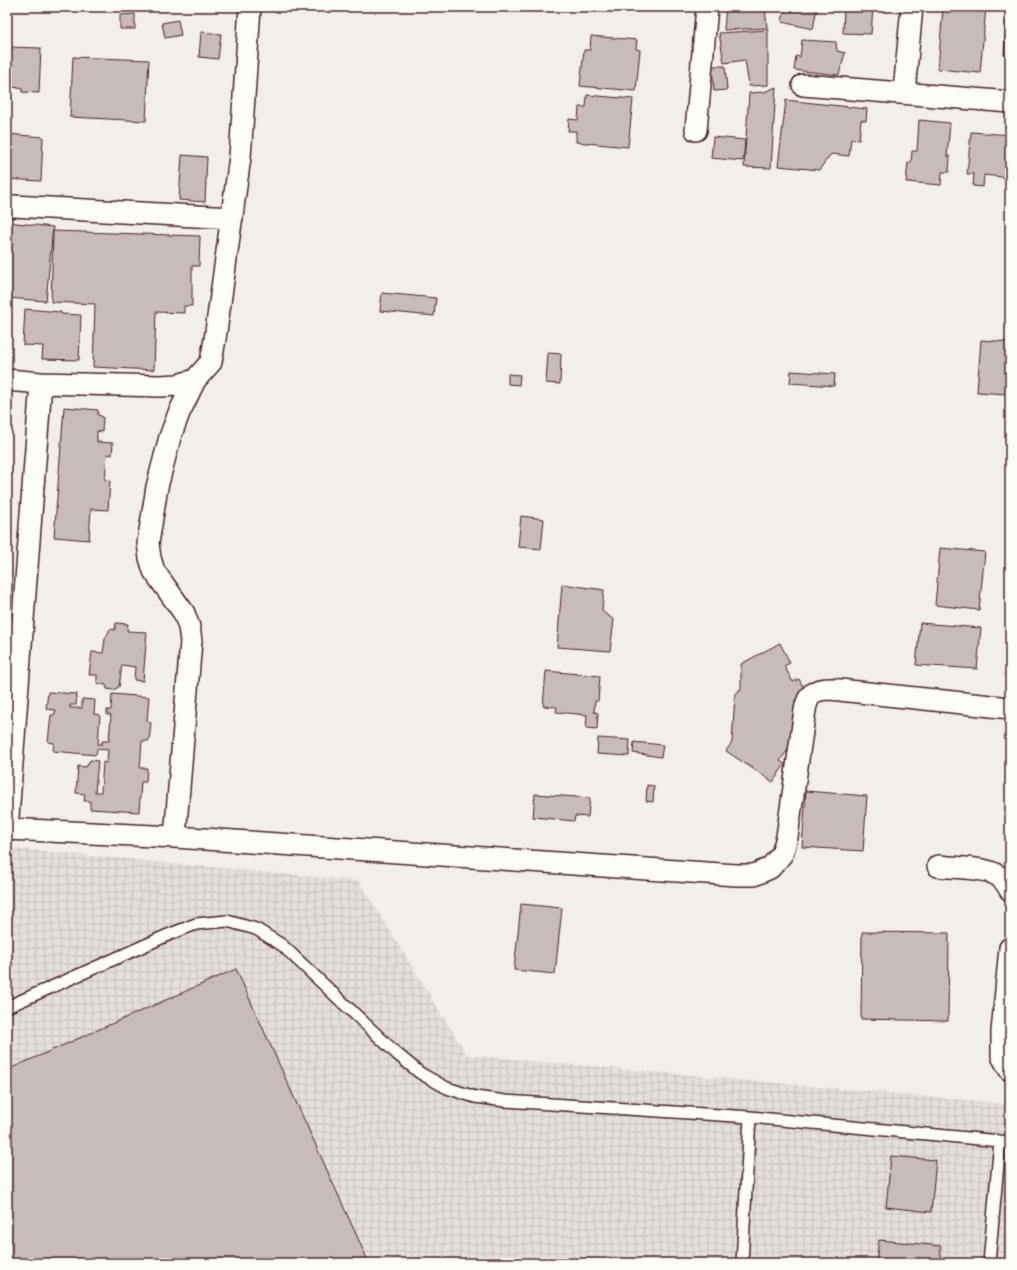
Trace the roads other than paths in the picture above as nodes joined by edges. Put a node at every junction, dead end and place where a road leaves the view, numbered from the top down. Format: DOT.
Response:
graph roads {
  1 [pos="250,7"];
  2 [pos="707,7"];
  3 [pos="912,7"];
  4 [pos="803,85"];
  5 [pos="904,92"];
  6 [pos="1010,102"];
  7 [pos="696,130"];
  8 [pos="13,206"];
  9 [pos="232,218"];
  10 [pos="7,380"];
  11 [pos="195,380"];
  12 [pos="41,383"];
  13 [pos="1010,708"];
  14 [pos="7,829"];
  15 [pos="175,838"];
  16 [pos="938,866"];
  17 [pos="1010,890"];
  18 [pos="1010,948"];
  19 [pos="7,1007"];
  20 [pos="1010,1070"];
  21 [pos="750,1117"];
  22 [pos="1005,1142"];
  23 [pos="742,1263"];
  24 [pos="989,1263"];
  1 -- 9 [label="street"];
  2 -- 7 [label="street"];
  3 -- 5 [label="street"];
  4 -- 5 [label="street"];
  5 -- 6 [label="street"];
  8 -- 9 [label="street"];
  9 -- 11 [label="street"];
  10 -- 12 [label="street"];
  11 -- 12 [label="street"];
  11 -- 15 [label="street"];
  12 -- 14 [label="street"];
  13 -- 15 [label="street"];
  14 -- 15 [label="street"];
  16 -- 17 [label="street"];
  18 -- 20 [label="street"];
  19 -- 21 [label="lane"];
  21 -- 22 [label="lane"];
  21 -- 23 [label="lane"];
  22 -- 24 [label="lane"];
}
